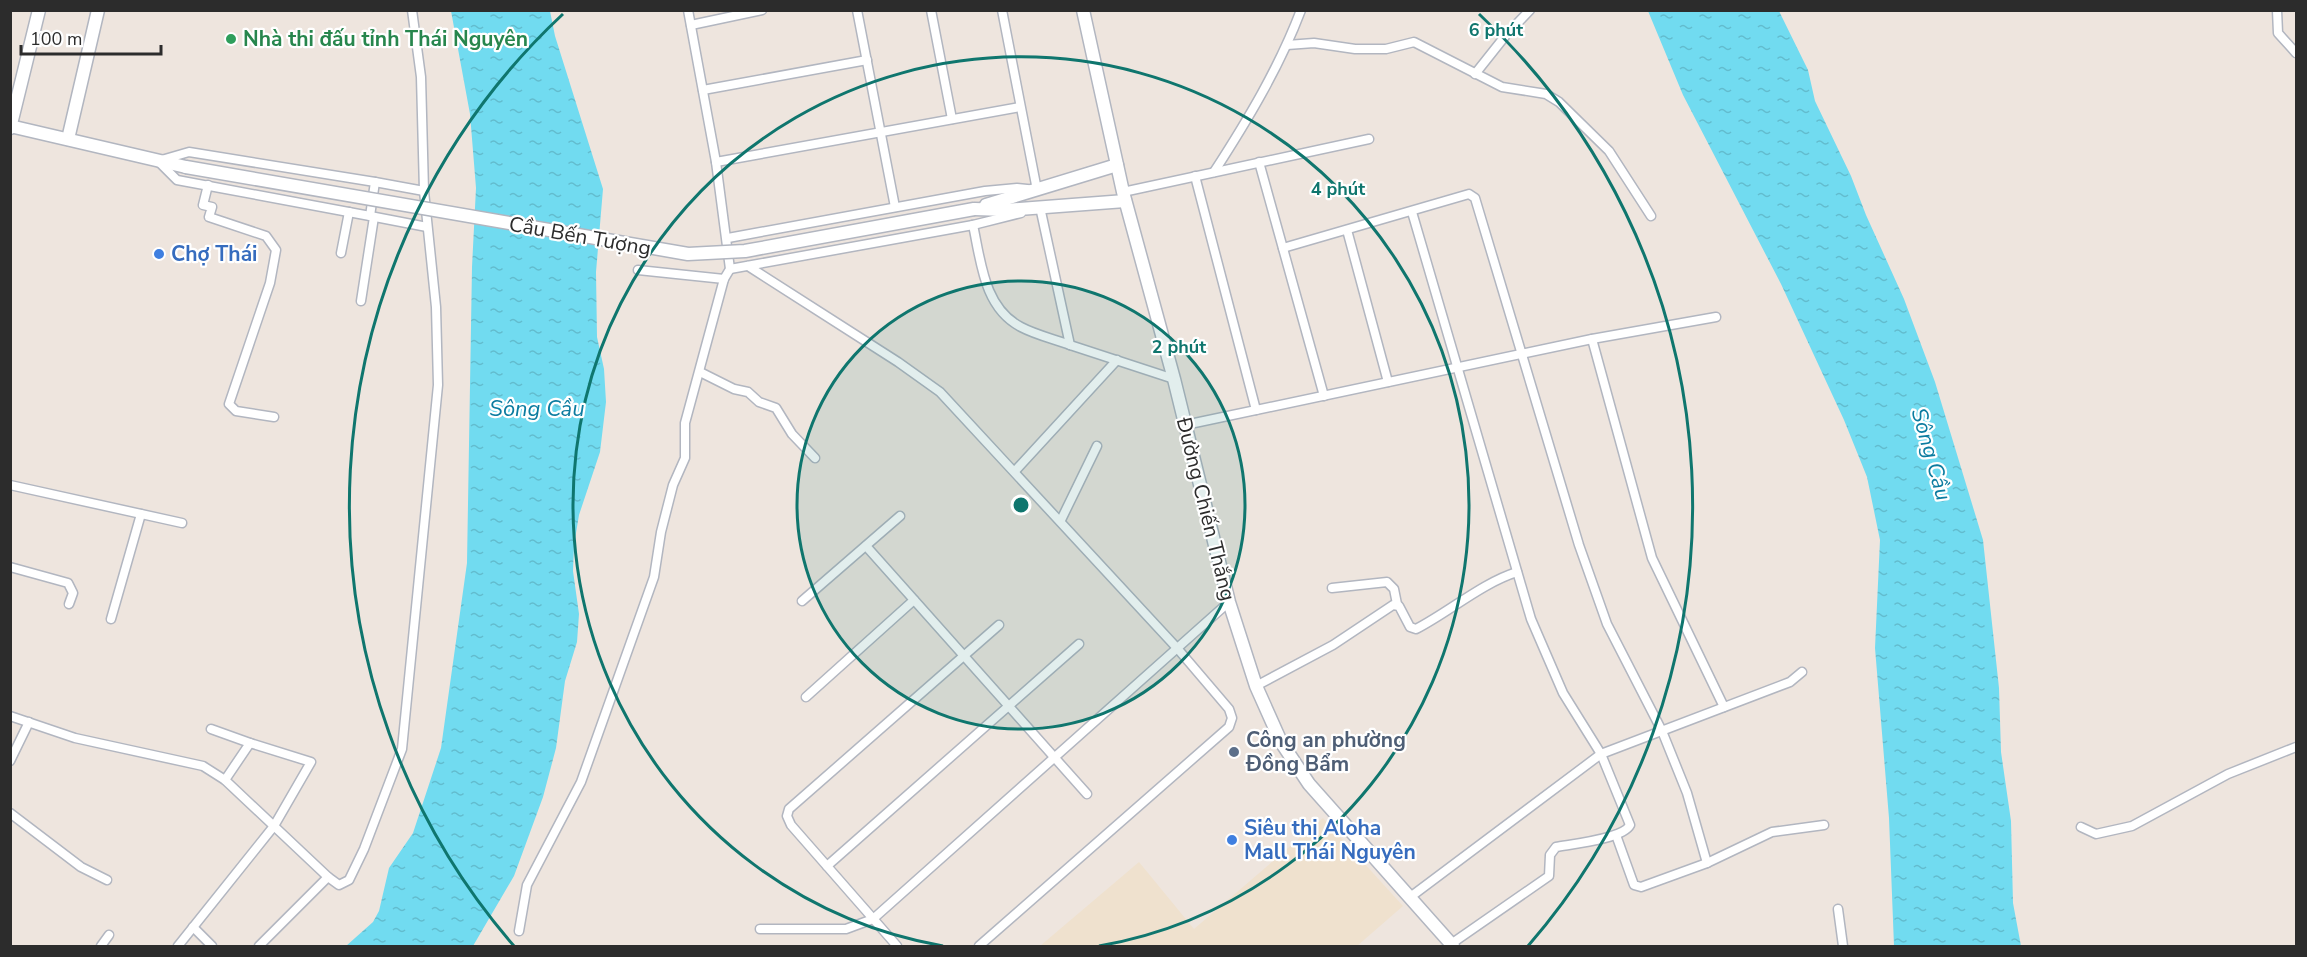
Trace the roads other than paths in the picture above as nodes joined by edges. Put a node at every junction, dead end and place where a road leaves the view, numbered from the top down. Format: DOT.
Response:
graph roads {
  1 [pos="39,10"];
  2 [pos="98,10"];
  3 [pos="412,10"];
  4 [pos="688,10"];
  5 [pos="762,10"];
  6 [pos="857,10"];
  7 [pos="931,10"];
  8 [pos="1002,10"];
  9 [pos="1083,10"];
  10 [pos="1301,10"];
  11 [pos="1530,10"];
  12 [pos="2277,10"];
  13 [pos="691,25"];
  14 [pos="1287,45"];
  15 [pos="2296,53"];
  16 [pos="867,60"];
  17 [pos="1475,74"];
  18 [pos="703,90"];
  19 [pos="1020,107"];
  20 [pos="952,119"];
  21 [pos="11,127"];
  22 [pos="880,132"];
  23 [pos="1369,139"];
  24 [pos="68,140"];
  25 [pos="158,161"];
  26 [pos="716,162"];
  27 [pos="1258,162"];
  28 [pos="1117,165"];
  29 [pos="1214,172"];
  30 [pos="1195,176"];
  31 [pos="375,182"];
  32 [pos="208,185"];
  33 [pos="1037,190"];
  34 [pos="424,191"];
  35 [pos="1124,197"];
  36 [pos="895,207"];
  37 [pos="1040,207"];
  38 [pos="974,209"];
  39 [pos="349,212"];
  40 [pos="1412,212"];
  41 [pos="1651,216"];
  42 [pos="372,217"];
  43 [pos="973,225"];
  44 [pos="427,227"];
  45 [pos="1347,230"];
  46 [pos="728,238"];
  47 [pos="1283,248"];
  48 [pos="341,253"];
  49 [pos="748,266"];
  50 [pos="730,269"];
  51 [pos="638,270"];
  52 [pos="724,279"];
  53 [pos="361,301"];
  54 [pos="1716,316"];
  55 [pos="1592,339"];
  56 [pos="1070,345"];
  57 [pos="1522,354"];
  58 [pos="1117,360"];
  59 [pos="1459,368"];
  60 [pos="700,372"];
  61 [pos="1174,379"];
  62 [pos="1388,382"];
  63 [pos="1324,396"];
  64 [pos="1256,410"];
  65 [pos="274,417"];
  66 [pos="1185,425"];
  67 [pos="1097,446"];
  68 [pos="815,458"];
  69 [pos="1015,471"];
  70 [pos="10,485"];
  71 [pos="141,514"];
  72 [pos="900,516"];
  73 [pos="1060,520"];
  74 [pos="182,523"];
  75 [pos="866,546"];
  76 [pos="10,567"];
  77 [pos="1517,572"];
  78 [pos="1332,588"];
  79 [pos="914,600"];
  80 [pos="802,601"];
  81 [pos="1228,602"];
  82 [pos="69,604"];
  83 [pos="1397,604"];
  84 [pos="111,620"];
  85 [pos="999,625"];
  86 [pos="1079,644"];
  87 [pos="1177,648"];
  88 [pos="964,655"];
  89 [pos="1802,672"];
  90 [pos="1256,686"];
  91 [pos="806,697"];
  92 [pos="1010,705"];
  93 [pos="1725,707"];
  94 [pos="10,716"];
  95 [pos="29,722"];
  96 [pos="211,729"];
  97 [pos="1662,731"];
  98 [pos="250,743"];
  99 [pos="2296,747"];
  100 [pos="1601,754"];
  101 [pos="1055,756"];
  102 [pos="10,761"];
  103 [pos="225,780"];
  104 [pos="1087,794"];
  105 [pos="10,813"];
  106 [pos="1824,825"];
  107 [pos="274,826"];
  108 [pos="2081,827"];
  109 [pos="1616,835"];
  110 [pos="1707,863"];
  111 [pos="827,867"];
  112 [pos="328,877"];
  113 [pos="107,880"];
  114 [pos="1409,898"];
  115 [pos="1838,909"];
  116 [pos="873,918"];
  117 [pos="193,927"];
  118 [pos="760,929"];
  119 [pos="519,931"];
  120 [pos="109,935"];
  121 [pos="1452,945"];
  122 [pos="101,946"];
  123 [pos="178,946"];
  124 [pos="212,946"];
  125 [pos="259,946"];
  126 [pos="897,946"];
  127 [pos="979,946"];
  128 [pos="1843,946"];
  1 -- 21 [label="main road"];
  2 -- 24 [label="main road"];
  3 -- 34 [label="street"];
  4 -- 13 [label="street"];
  5 -- 13 [label="street"];
  6 -- 16 [label="street"];
  7 -- 20 [label="street"];
  8 -- 19 [label="street"];
  9 -- 28 [label="main road, Đường Chiến Thắng"];
  10 -- 14 [label="street"];
  11 -- 17 [label="street"];
  12 -- 15 [label="street"];
  13 -- 18 [label="street"];
  14 -- 17 [label="street"];
  14 -- 29 [label="street"];
  16 -- 18 [label="street"];
  16 -- 22 [label="street"];
  17 -- 41 [label="street"];
  18 -- 26 [label="street"];
  19 -- 20 [label="street"];
  19 -- 33 [label="street"];
  20 -- 22 [label="street"];
  21 -- 24 [label="main road, Cầu Bến Tượng"];
  22 -- 26 [label="street"];
  22 -- 36 [label="street"];
  23 -- 27 [label="street"];
  24 -- 25 [label="main road, Cầu Bến Tượng"];
  25 -- 31 [label="street"];
  25 -- 32 [label="street"];
  25 -- 38 [label="main road, Cầu Bến Tượng, bridge"];
  26 -- 46 [label="street"];
  27 -- 29 [label="street"];
  27 -- 47 [label="street"];
  28 -- 33 [label="main road"];
  28 -- 35 [label="main road, Đường Chiến Thắng"];
  29 -- 30 [label="street"];
  30 -- 35 [label="street"];
  30 -- 64 [label="street"];
  31 -- 34 [label="street"];
  31 -- 42 [label="street"];
  32 -- 39 [label="street"];
  32 -- 65 [label="street"];
  33 -- 36 [label="street"];
  33 -- 38 [label="main road"];
  34 -- 44 [label="street"];
  35 -- 37 [label="main road"];
  35 -- 61 [label="main road, Đường Chiến Thắng"];
  36 -- 46 [label="street"];
  37 -- 38 [label="main road"];
  37 -- 43 [label="street"];
  37 -- 56 [label="street"];
  39 -- 42 [label="street"];
  39 -- 48 [label="street"];
  40 -- 45 [label="street"];
  40 -- 57 [label="street"];
  40 -- 59 [label="street"];
  42 -- 44 [label="street"];
  42 -- 53 [label="street"];
  43 -- 49 [label="street"];
  43 -- 56 [label="street"];
  44 -- 112 [label="street"];
  45 -- 47 [label="street"];
  45 -- 62 [label="street"];
  46 -- 50 [label="street"];
  47 -- 63 [label="street"];
  49 -- 50 [label="street"];
  49 -- 69 [label="street"];
  50 -- 52 [label="street"];
  51 -- 52 [label="street"];
  52 -- 60 [label="street"];
  54 -- 55 [label="street"];
  55 -- 57 [label="street"];
  55 -- 93 [label="street"];
  56 -- 58 [label="street"];
  57 -- 59 [label="street"];
  57 -- 97 [label="street"];
  58 -- 61 [label="street"];
  58 -- 69 [label="street"];
  59 -- 62 [label="street"];
  59 -- 77 [label="street"];
  60 -- 68 [label="street"];
  60 -- 119 [label="street"];
  61 -- 66 [label="main road, Đường Chiến Thắng"];
  62 -- 63 [label="street"];
  63 -- 64 [label="street"];
  64 -- 66 [label="street"];
  66 -- 81 [label="main road, Đường Chiến Thắng"];
  67 -- 73 [label="street"];
  69 -- 73 [label="street"];
  70 -- 71 [label="street"];
  71 -- 74 [label="street"];
  71 -- 84 [label="street"];
  72 -- 75 [label="street"];
  73 -- 87 [label="street"];
  75 -- 79 [label="street"];
  75 -- 80 [label="street"];
  76 -- 82 [label="street"];
  77 -- 83 [label="street"];
  77 -- 100 [label="street"];
  78 -- 83 [label="street"];
  79 -- 88 [label="street"];
  79 -- 91 [label="street"];
  81 -- 87 [label="street"];
  81 -- 90 [label="main road, Đường Chiến Thắng"];
  83 -- 90 [label="street"];
  85 -- 88 [label="street"];
  86 -- 92 [label="street"];
  87 -- 101 [label="street"];
  87 -- 127 [label="street"];
  88 -- 92 [label="street"];
  88 -- 111 [label="street"];
  89 -- 93 [label="street"];
  90 -- 114 [label="main road, Đường Chiến Thắng"];
  92 -- 101 [label="street"];
  92 -- 111 [label="street"];
  93 -- 97 [label="street"];
  94 -- 95 [label="street"];
  95 -- 102 [label="street"];
  95 -- 103 [label="street"];
  96 -- 98 [label="street"];
  97 -- 100 [label="street"];
  97 -- 110 [label="street"];
  98 -- 103 [label="street"];
  98 -- 107 [label="street"];
  99 -- 108 [label="street"];
  100 -- 109 [label="street"];
  100 -- 114 [label="street"];
  101 -- 104 [label="street"];
  101 -- 116 [label="street"];
  103 -- 107 [label="street"];
  105 -- 113 [label="street"];
  106 -- 110 [label="street"];
  107 -- 112 [label="street"];
  107 -- 117 [label="street"];
  109 -- 110 [label="street"];
  109 -- 121 [label="street"];
  111 -- 116 [label="street"];
  112 -- 125 [label="street"];
  114 -- 121 [label="main road, Đường Chiến Thắng"];
  115 -- 128 [label="street"];
  116 -- 118 [label="street"];
  116 -- 126 [label="street"];
  117 -- 123 [label="street"];
  117 -- 124 [label="street"];
  120 -- 122 [label="street"];
}
